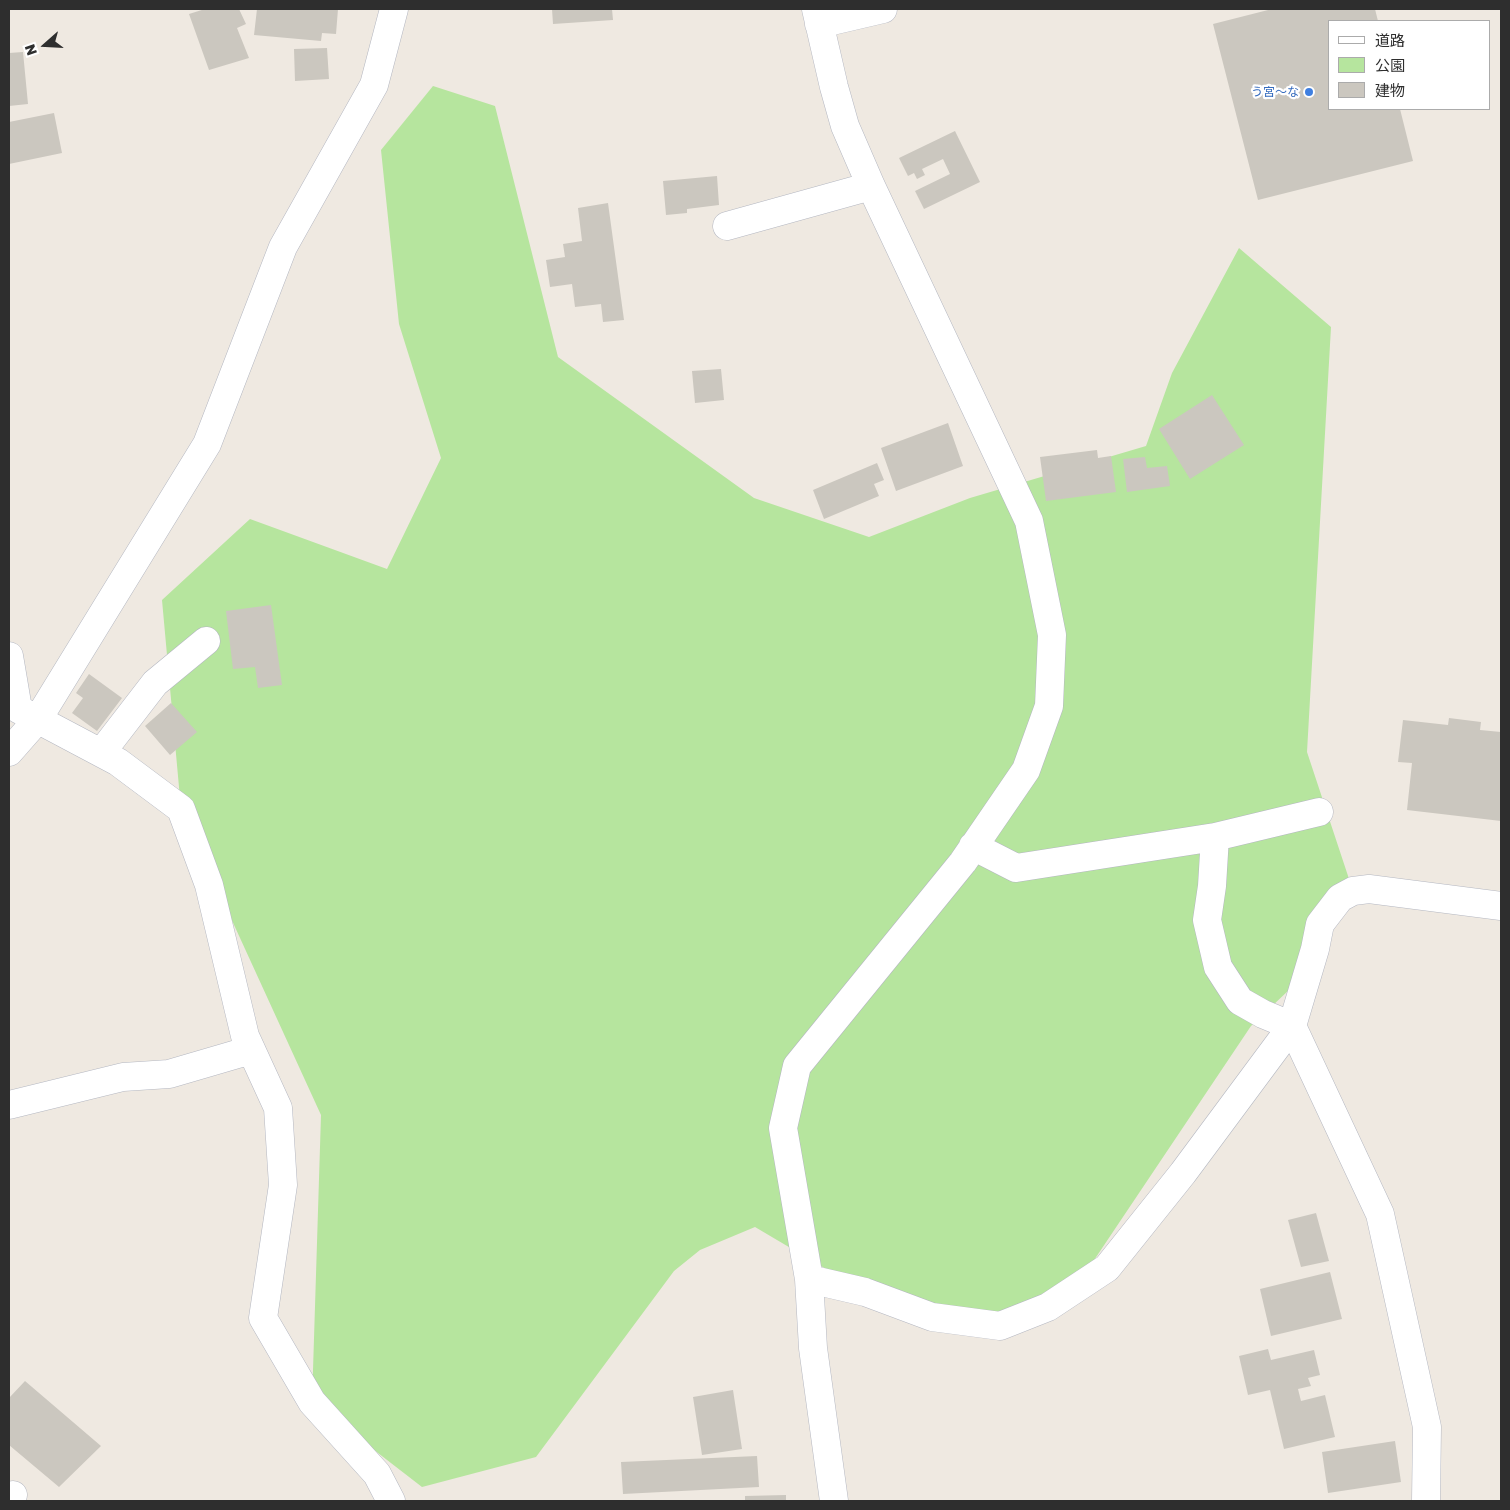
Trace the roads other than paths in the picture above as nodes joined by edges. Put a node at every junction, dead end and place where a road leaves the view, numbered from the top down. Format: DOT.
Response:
graph roads {
  1 [pos="394,9"];
  2 [pos="883,9"];
  3 [pos="818,16"];
  4 [pos="870,186"];
  5 [pos="728,226"];
  6 [pos="206,641"];
  7 [pos="9,656"];
  8 [pos="22,714"];
  9 [pos="9,752"];
  10 [pos="101,753"];
  11 [pos="1318,812"];
  12 [pos="1215,837"];
  13 [pos="973,846"];
  14 [pos="1501,906"];
  15 [pos="1292,1026"];
  16 [pos="251,1050"];
  17 [pos="9,1105"];
  18 [pos="809,1279"];
  19 [pos="391,1501"];
  20 [pos="834,1501"];
  21 [pos="1426,1501"];
  1 -- 8 [label="street"];
  2 -- 3 [label="street"];
  3 -- 4 [label="street"];
  4 -- 5 [label="street"];
  4 -- 13 [label="street"];
  6 -- 10 [label="street"];
  7 -- 8 [label="street"];
  8 -- 9 [label="street"];
  8 -- 10 [label="street"];
  10 -- 16 [label="street"];
  11 -- 12 [label="street"];
  12 -- 13 [label="street"];
  12 -- 15 [label="street"];
  13 -- 18 [label="street"];
  14 -- 15 [label="street"];
  15 -- 18 [label="street"];
  15 -- 21 [label="street"];
  16 -- 17 [label="street"];
  16 -- 19 [label="street"];
  18 -- 20 [label="street"];
}
